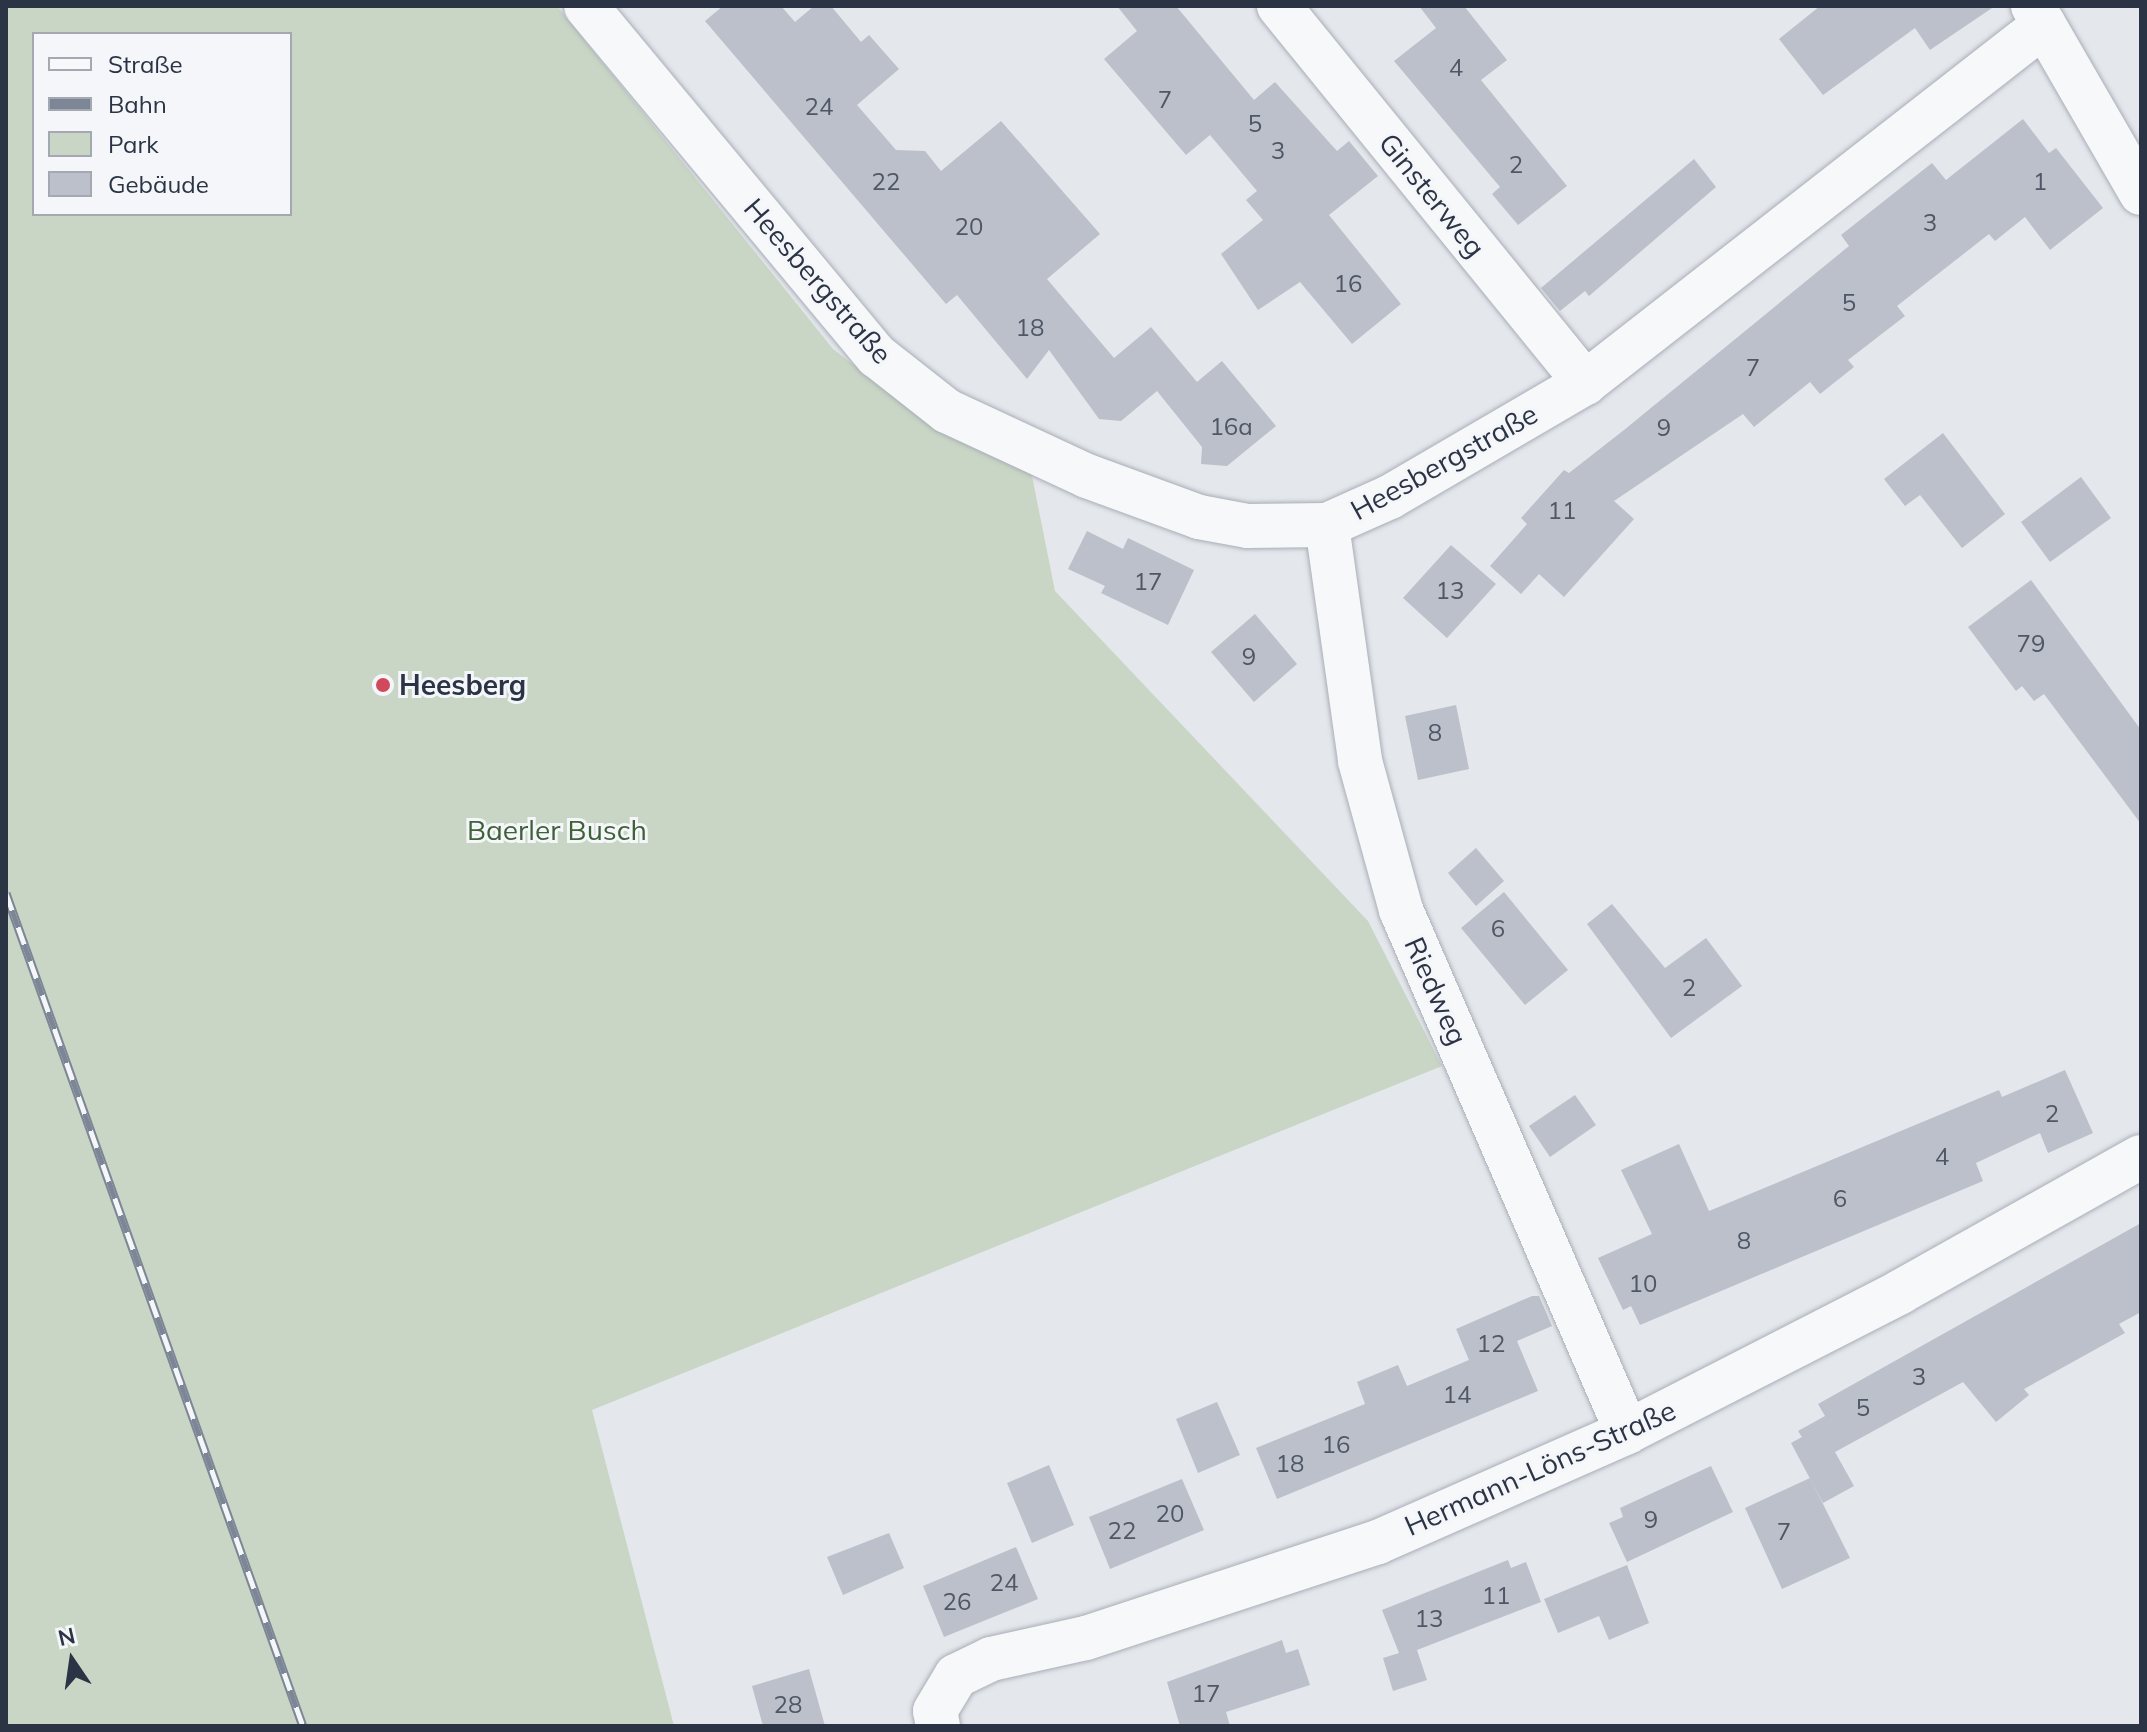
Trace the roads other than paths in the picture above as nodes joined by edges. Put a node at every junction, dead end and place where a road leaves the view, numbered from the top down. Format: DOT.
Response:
graph roads {
  1 [pos="586,6"];
  2 [pos="1279,6"];
  3 [pos="2039,15"];
  4 [pos="2141,193"];
  5 [pos="1585,383"];
  6 [pos="1327,525"];
  7 [pos="2141,1157"];
  8 [pos="1627,1432"];
  9 [pos="938,1726"];
  1 -- 6 [label="street, Heesbergstraße"];
  2 -- 5 [label="street, Ginsterweg"];
  3 -- 4 [label="street"];
  3 -- 5 [label="street, Heesbergstraße"];
  5 -- 6 [label="street, Heesbergstraße"];
  6 -- 8 [label="street, Riedweg"];
  7 -- 8 [label="street, Hermann-Löns-Straße"];
  8 -- 9 [label="street, Hermann-Löns-Straße"];
}
